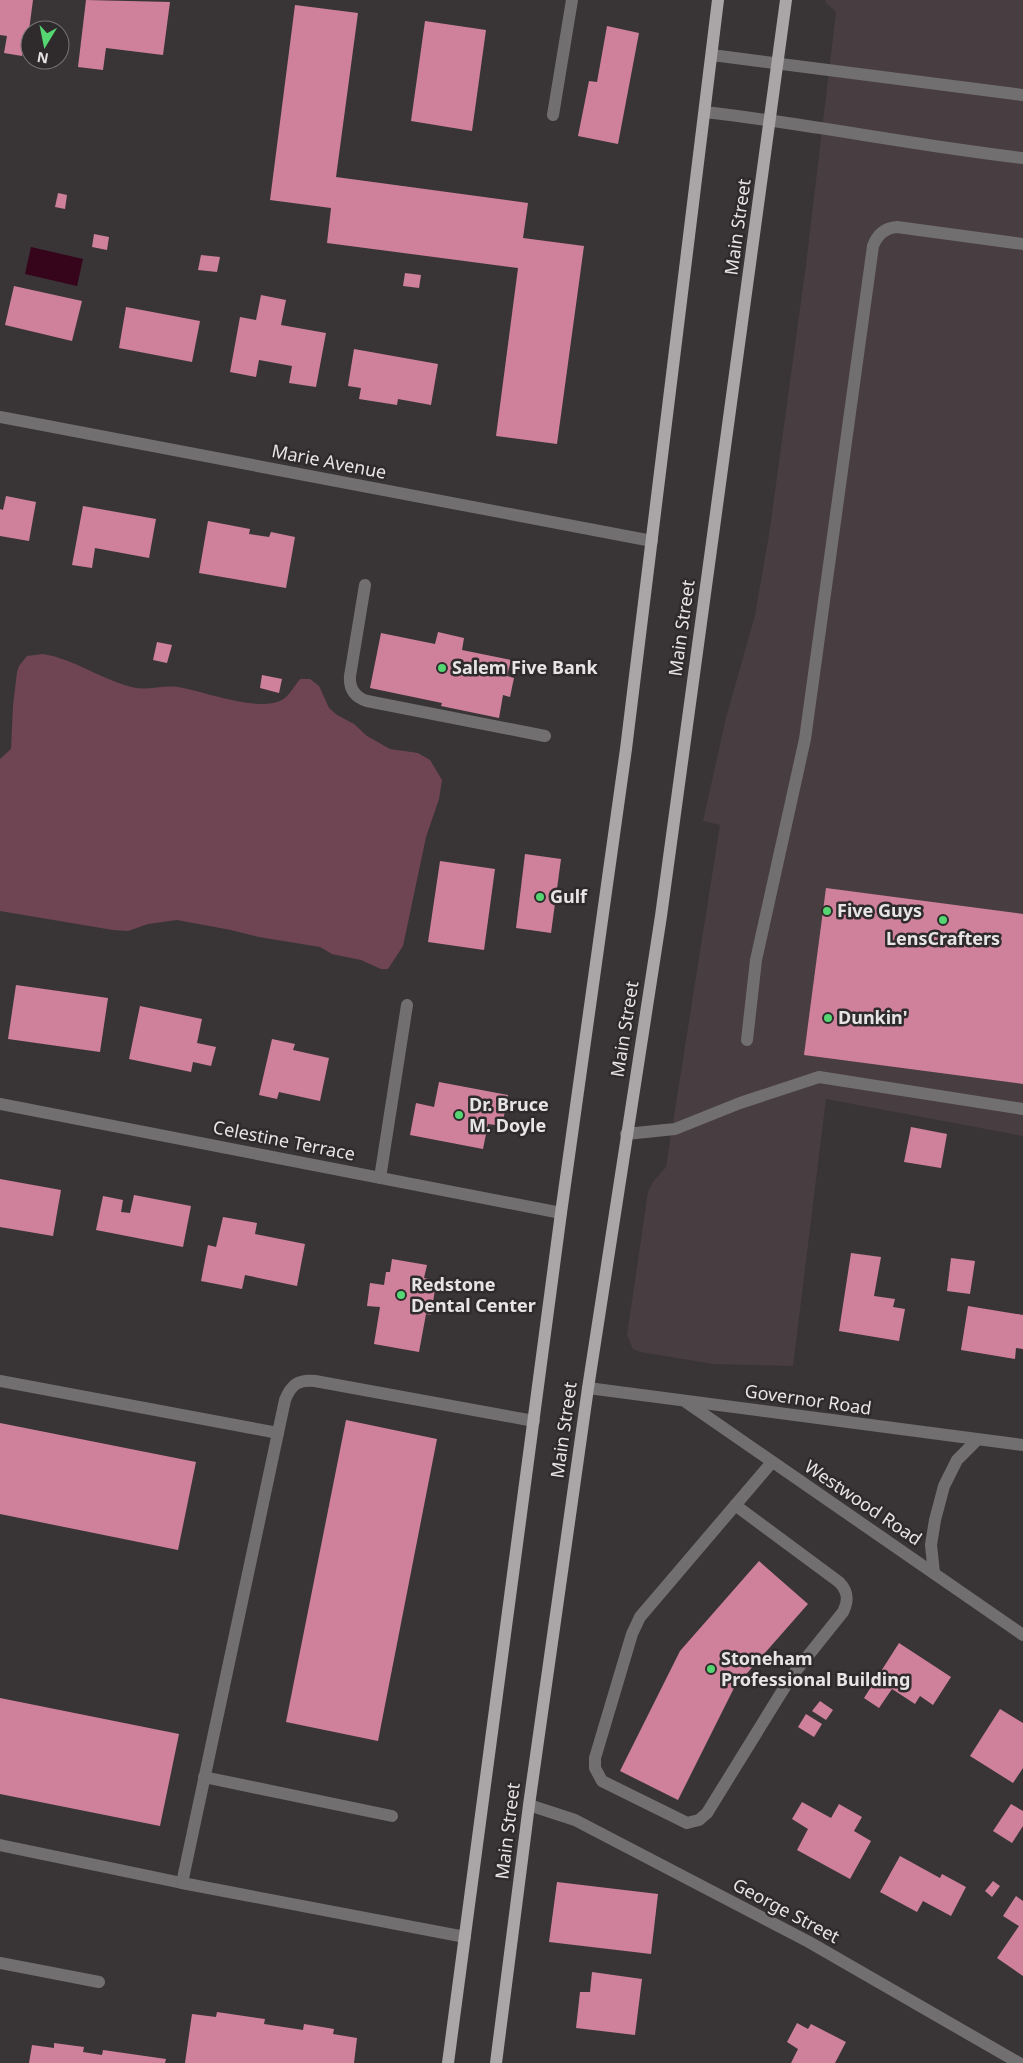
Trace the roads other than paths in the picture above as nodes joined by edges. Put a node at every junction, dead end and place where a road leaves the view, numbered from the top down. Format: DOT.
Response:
graph roads {
  1 [pos="572,0"];
  2 [pos="718,0"];
  3 [pos="786,0"];
  4 [pos="712,55"];
  5 [pos="777,64"];
  6 [pos="1023,95"];
  7 [pos="705,112"];
  8 [pos="553,115"];
  9 [pos="771,120"];
  10 [pos="1023,158"];
  11 [pos="1023,244"];
  12 [pos="0,417"];
  13 [pos="652,540"];
  14 [pos="365,585"];
  15 [pos="546,736"];
  16 [pos="407,1005"];
  17 [pos="747,1040"];
  18 [pos="0,1104"];
  19 [pos="1023,1109"];
  20 [pos="626,1134"];
  21 [pos="380,1178"];
  22 [pos="560,1213"];
  23 [pos="0,1381"];
  24 [pos="588,1388"];
  25 [pos="684,1401"];
  26 [pos="534,1421"];
  27 [pos="278,1433"];
  28 [pos="977,1440"];
  29 [pos="1023,1446"];
  30 [pos="772,1462"];
  31 [pos="735,1505"];
  32 [pos="934,1573"];
  33 [pos="1023,1635"];
  34 [pos="204,1777"];
  35 [pos="529,1805"];
  36 [pos="392,1816"];
  37 [pos="0,1845"];
  38 [pos="182,1883"];
  39 [pos="464,1937"];
  40 [pos="0,1963"];
  41 [pos="99,1982"];
  42 [pos="448,2063"];
  43 [pos="496,2063"];
  44 [pos="1019,2063"];
  1 -- 8 [label="street"];
  2 -- 4 [label="main road, Main Street"];
  3 -- 5 [label="main road, Main Street"];
  4 -- 5 [label="street"];
  4 -- 7 [label="main road, Main Street"];
  5 -- 6 [label="street"];
  5 -- 9 [label="main road, Main Street"];
  7 -- 9 [label="street"];
  7 -- 13 [label="main road, Main Street"];
  9 -- 10 [label="street"];
  9 -- 20 [label="main road, Main Street"];
  11 -- 17 [label="street"];
  12 -- 13 [label="street, Marie Avenue"];
  13 -- 22 [label="main road, Main Street"];
  14 -- 15 [label="street"];
  16 -- 21 [label="street"];
  18 -- 21 [label="street, Celestine Terrace"];
  19 -- 20 [label="street"];
  20 -- 24 [label="main road, Main Street"];
  21 -- 22 [label="street, Celestine Terrace"];
  22 -- 26 [label="main road, Main Street"];
  23 -- 27 [label="street"];
  24 -- 25 [label="street, Governor Road"];
  24 -- 35 [label="main road, Main Street"];
  25 -- 28 [label="street, Governor Road"];
  25 -- 30 [label="street, Westwood Road"];
  26 -- 27 [label="street"];
  26 -- 39 [label="main road, Main Street"];
  27 -- 34 [label="street"];
  28 -- 29 [label="street, Governor Road"];
  28 -- 32 [label="street"];
  30 -- 31 [label="street"];
  30 -- 32 [label="street, Westwood Road"];
  31 -- 31 [label="street"];
  32 -- 33 [label="street, Westwood Road"];
  34 -- 36 [label="street"];
  34 -- 38 [label="street"];
  35 -- 43 [label="main road, Main Street"];
  35 -- 44 [label="street, George Street"];
  37 -- 38 [label="street"];
  38 -- 39 [label="street"];
  39 -- 42 [label="main road, Main Street"];
  40 -- 41 [label="street"];
}
